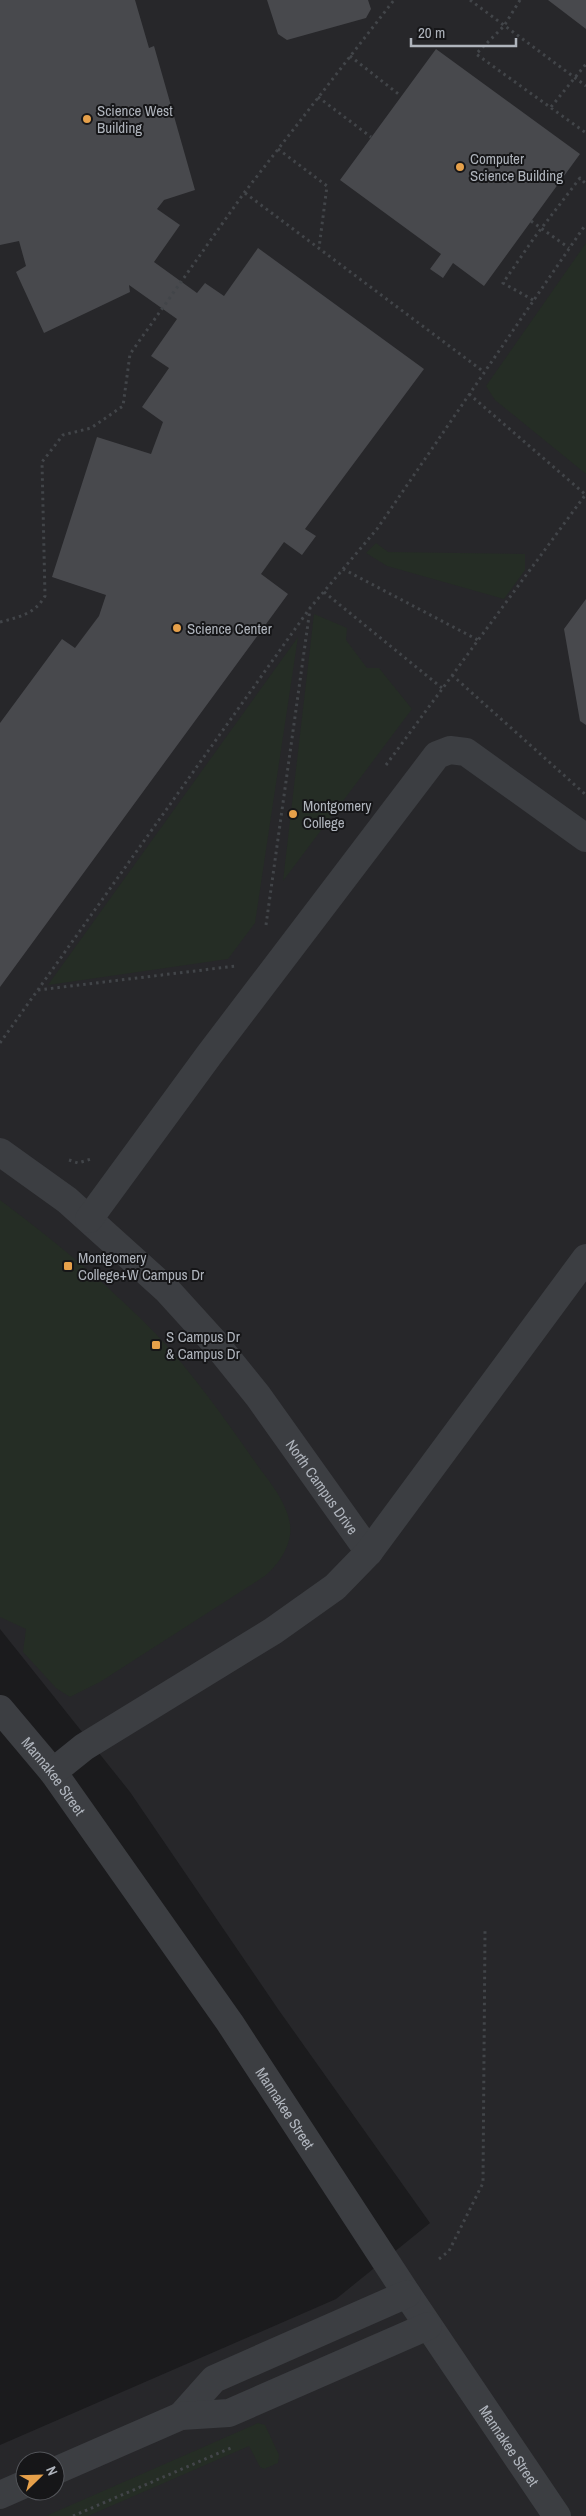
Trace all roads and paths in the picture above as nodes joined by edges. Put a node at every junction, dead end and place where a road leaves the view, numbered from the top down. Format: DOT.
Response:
graph roads {
  1 [pos="394,0"];
  2 [pos="470,0"];
  3 [pos="520,0"];
  4 [pos="504,26"];
  5 [pos="350,56"];
  6 [pos="586,64"];
  7 [pos="575,78"];
  8 [pos="586,86"];
  9 [pos="401,96"];
  10 [pos="318,97"];
  11 [pos="551,107"];
  12 [pos="586,133"];
  13 [pos="371,137"];
  14 [pos="278,149"];
  15 [pos="586,184"];
  16 [pos="244,192"];
  17 [pos="531,220"];
  18 [pos="586,224"];
  19 [pos="542,228"];
  20 [pos="319,248"];
  21 [pos="569,248"];
  22 [pos="534,300"];
  23 [pos="484,372"];
  24 [pos="469,394"];
  25 [pos="586,496"];
  26 [pos="343,570"];
  27 [pos="324,592"];
  28 [pos="310,608"];
  29 [pos="0,622"];
  30 [pos="478,640"];
  31 [pos="452,675"];
  32 [pos="442,688"];
  33 [pos="586,795"];
  34 [pos="586,838"];
  35 [pos="266,928"];
  36 [pos="239,965"];
  37 [pos="38,990"];
  38 [pos="0,1043"];
  39 [pos="0,1152"];
  40 [pos="89,1219"];
  41 [pos="582,1272"];
  42 [pos="369,1552"];
  43 [pos="0,1709"];
  44 [pos="53,1772"];
  45 [pos="485,1931"];
  46 [pos="439,2259"];
  47 [pos="407,2294"];
  48 [pos="428,2326"];
  49 [pos="181,2416"];
  50 [pos="241,2443"];
  51 [pos="65,2467"];
  52 [pos="15,2488"];
  53 [pos="0,2495"];
  54 [pos="74,2516"];
  55 [pos="557,2516"];
  1 -- 5 [label="path"];
  2 -- 4 [label="path"];
  3 -- 4 [label="path"];
  4 -- 7 [label="path"];
  4 -- 11 [label="path"];
  5 -- 9 [label="path"];
  5 -- 10 [label="path"];
  6 -- 7 [label="path"];
  7 -- 8 [label="path"];
  7 -- 11 [label="path"];
  10 -- 13 [label="path"];
  10 -- 14 [label="path"];
  11 -- 12 [label="path"];
  14 -- 16 [label="path"];
  14 -- 20 [label="path"];
  15 -- 19 [label="path"];
  16 -- 20 [label="path"];
  16 -- 29 [label="path"];
  17 -- 19 [label="path"];
  18 -- 21 [label="path"];
  19 -- 21 [label="path"];
  19 -- 22 [label="path"];
  20 -- 23 [label="path"];
  21 -- 22 [label="path"];
  22 -- 23 [label="path"];
  23 -- 24 [label="path"];
  24 -- 25 [label="path"];
  24 -- 26 [label="path"];
  26 -- 27 [label="path"];
  26 -- 30 [label="path"];
  27 -- 28 [label="path"];
  27 -- 32 [label="path"];
  28 -- 35 [label="path"];
  28 -- 37 [label="path"];
  31 -- 33 [label="path"];
  34 -- 40 [label="street"];
  36 -- 37 [label="path"];
  37 -- 38 [label="path"];
  39 -- 40 [label="street, North Campus Drive"];
  40 -- 42 [label="street, North Campus Drive"];
  41 -- 42 [label="street"];
  42 -- 44 [label="street"];
  43 -- 44 [label="street, Mannakee Street"];
  44 -- 47 [label="street, Mannakee Street"];
  45 -- 46 [label="path"];
  47 -- 48 [label="street, Mannakee Street"];
  47 -- 49 [label="street"];
  48 -- 49 [label="street"];
  48 -- 55 [label="street, Mannakee Street"];
  49 -- 51 [label="street"];
  50 -- 54 [label="path"];
  52 -- 53 [label="street"];
}
